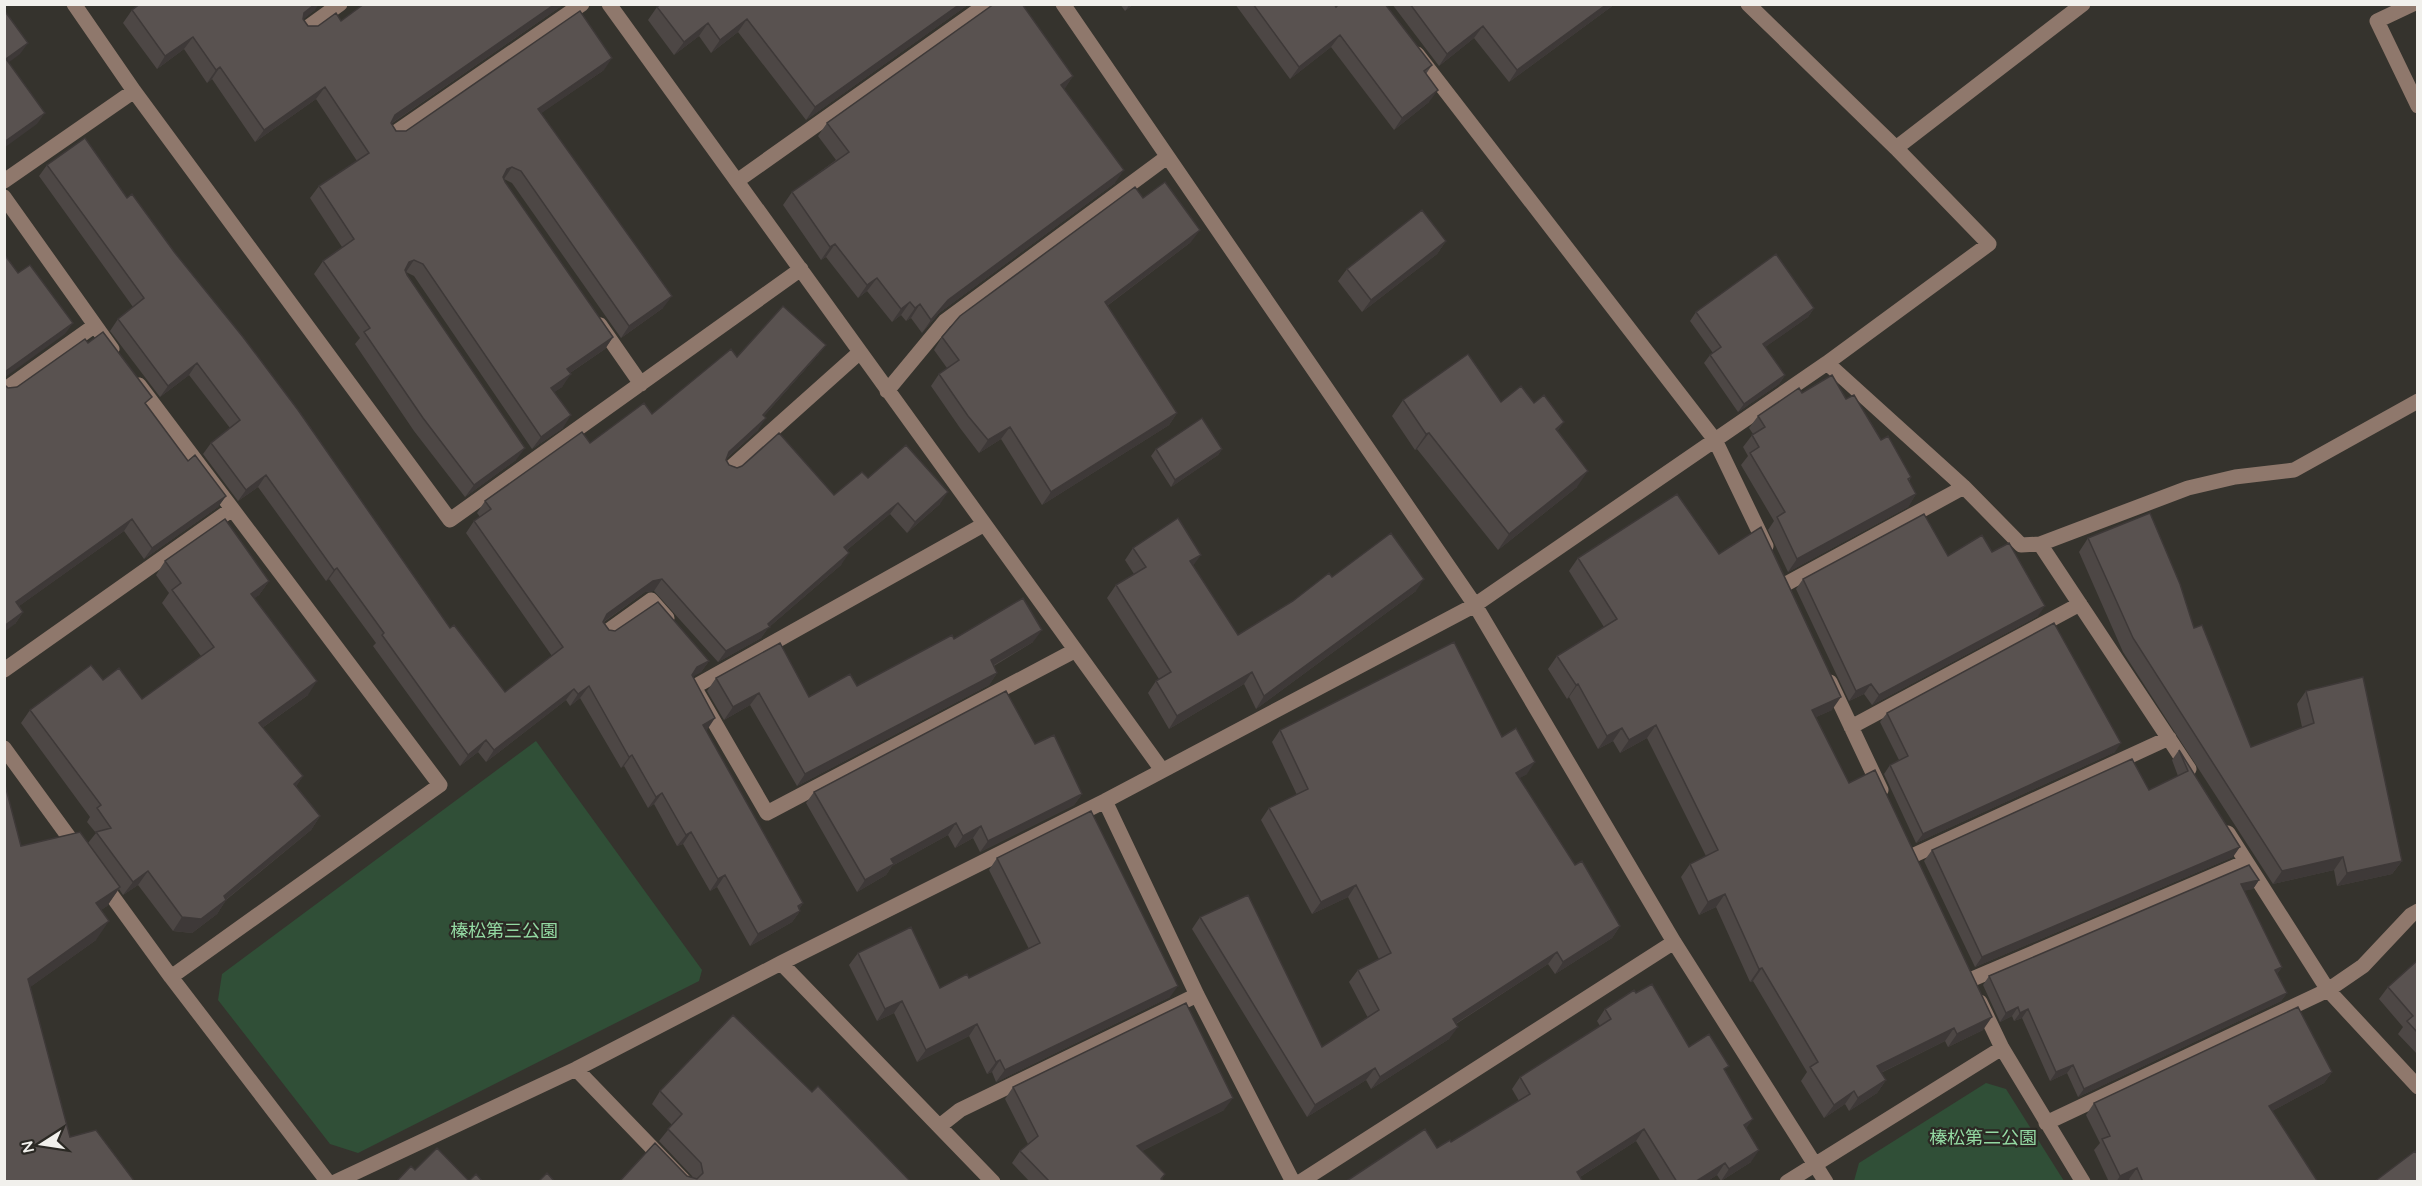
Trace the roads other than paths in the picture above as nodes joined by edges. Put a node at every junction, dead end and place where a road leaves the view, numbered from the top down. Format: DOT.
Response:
graph roads {
  1 [pos="340,4"];
  2 [pos="582,4"];
  3 [pos="609,4"];
  4 [pos="987,4"];
  5 [pos="1063,4"];
  6 [pos="1748,4"];
  7 [pos="2083,4"];
  8 [pos="2413,4"];
  9 [pos="78,6"];
  10 [pos="304,30"];
  11 [pos="1408,42"];
  12 [pos="134,91"];
  13 [pos="2418,106"];
  14 [pos="392,135"];
  15 [pos="1896,148"];
  16 [pos="1167,157"];
  17 [pos="737,181"];
  18 [pos="4,182"];
  19 [pos="4,197"];
  20 [pos="801,269"];
  21 [pos="593,316"];
  22 [pos="94,326"];
  23 [pos="860,352"];
  24 [pos="1827,363"];
  25 [pos="641,384"];
  26 [pos="4,390"];
  27 [pos="887,391"];
  28 [pos="2418,401"];
  29 [pos="1715,440"];
  30 [pos="728,470"];
  31 [pos="1964,487"];
  32 [pos="232,509"];
  33 [pos="983,525"];
  34 [pos="2040,544"];
  35 [pos="2080,604"];
  36 [pos="1475,605"];
  37 [pos="605,633"];
  38 [pos="680,633"];
  39 [pos="1074,651"];
  40 [pos="1822,666"];
  41 [pos="4,670"];
  42 [pos="1851,727"];
  43 [pos="2169,738"];
  44 [pos="4,748"];
  45 [pos="1162,770"];
  46 [pos="2199,785"];
  47 [pos="1105,801"];
  48 [pos="1886,802"];
  49 [pos="2222,824"];
  50 [pos="1912,855"];
  51 [pos="2246,862"];
  52 [pos="2418,911"];
  53 [pos="1674,942"];
  54 [pos="781,963"];
  55 [pos="171,977"];
  56 [pos="2328,990"];
  57 [pos="1197,995"];
  58 [pos="2002,1048"];
  59 [pos="576,1070"];
  60 [pos="2418,1087"];
  61 [pos="2046,1123"];
  62 [pos="941,1125"];
  63 [pos="1814,1163"];
  64 [pos="328,1182"];
  65 [pos="335,1182"];
  66 [pos="685,1182"];
  67 [pos="993,1182"];
  68 [pos="1293,1182"];
  69 [pos="1300,1182"];
  70 [pos="1786,1182"];
  71 [pos="1826,1182"];
  72 [pos="2083,1182"];
  1 -- 10 [label="street"];
  2 -- 14 [label="street"];
  3 -- 17 [label="street"];
  4 -- 17 [label="street"];
  5 -- 16 [label="street"];
  6 -- 15 [label="street"];
  7 -- 15 [label="street"];
  8 -- 13 [label="street"];
  9 -- 12 [label="street"];
  11 -- 29 [label="street"];
  12 -- 18 [label="street"];
  12 -- 25 [label="street"];
  15 -- 24 [label="street"];
  16 -- 27 [label="street"];
  16 -- 36 [label="street"];
  17 -- 20 [label="street"];
  19 -- 22 [label="street"];
  20 -- 23 [label="street"];
  20 -- 25 [label="street"];
  21 -- 25 [label="street"];
  22 -- 26 [label="street"];
  22 -- 32 [label="street"];
  23 -- 27 [label="street"];
  23 -- 30 [label="street"];
  24 -- 29 [label="street"];
  24 -- 31 [label="street"];
  27 -- 33 [label="street"];
  28 -- 34 [label="street"];
  29 -- 31 [label="street"];
  29 -- 36 [label="street"];
  31 -- 34 [label="street"];
  32 -- 41 [label="street"];
  32 -- 55 [label="street"];
  33 -- 39 [label="street"];
  33 -- 39 [label="street"];
  34 -- 35 [label="street"];
  35 -- 42 [label="street"];
  35 -- 43 [label="street"];
  36 -- 45 [label="street"];
  36 -- 53 [label="street"];
  37 -- 38 [label="street"];
  39 -- 45 [label="street"];
  40 -- 42 [label="street"];
  42 -- 48 [label="street"];
  43 -- 46 [label="street"];
  43 -- 50 [label="street"];
  44 -- 55 [label="street"];
  45 -- 47 [label="street"];
  47 -- 54 [label="street"];
  47 -- 57 [label="street"];
  49 -- 51 [label="street"];
  51 -- 56 [label="street"];
  51 -- 58 [label="street"];
  52 -- 56 [label="street"];
  53 -- 63 [label="street"];
  53 -- 69 [label="street"];
  54 -- 59 [label="street"];
  54 -- 62 [label="street"];
  55 -- 64 [label="street"];
  56 -- 60 [label="street"];
  56 -- 61 [label="street"];
  57 -- 62 [label="street"];
  57 -- 68 [label="street"];
  58 -- 61 [label="street"];
  58 -- 63 [label="street"];
  59 -- 65 [label="street"];
  59 -- 66 [label="street"];
  61 -- 72 [label="street"];
  62 -- 67 [label="street"];
  63 -- 70 [label="street"];
  63 -- 71 [label="street"];
}
